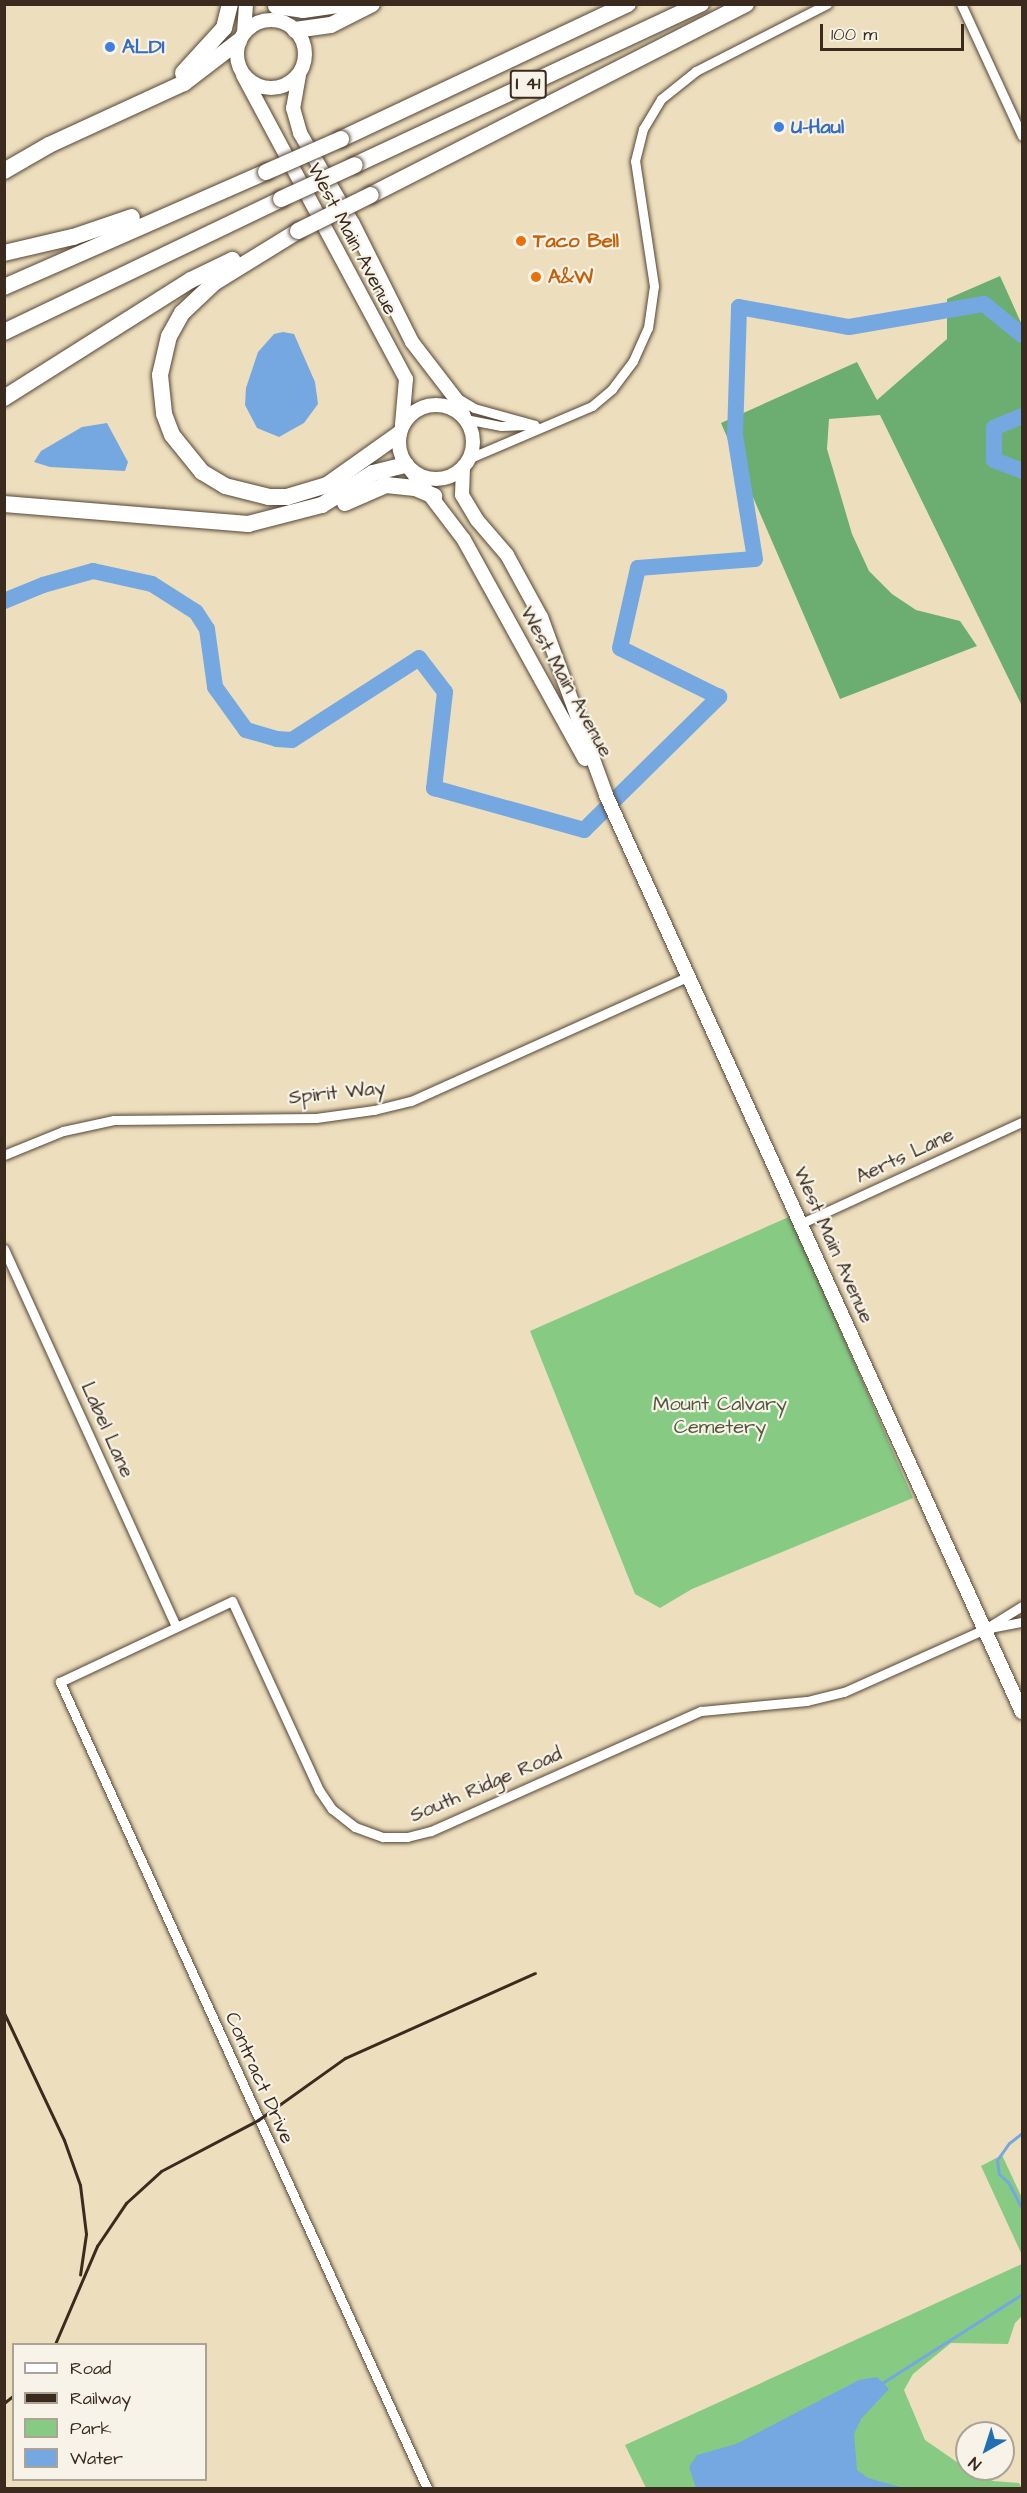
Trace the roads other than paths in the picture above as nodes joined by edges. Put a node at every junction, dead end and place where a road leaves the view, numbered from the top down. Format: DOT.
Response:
graph roads {
  1 [pos="230,4"];
  2 [pos="246,4"];
  3 [pos="345,4"];
  4 [pos="372,4"];
  5 [pos="628,4"];
  6 [pos="701,4"];
  7 [pos="746,4"];
  8 [pos="827,4"];
  9 [pos="961,4"];
  10 [pos="275,5"];
  11 [pos="292,27"];
  12 [pos="242,37"];
  13 [pos="243,75"];
  14 [pos="299,75"];
  15 [pos="152,96"];
  16 [pos="1023,136"];
  17 [pos="4,171"];
  18 [pos="266,172"];
  19 [pos="298,231"];
  20 [pos="4,253"];
  21 [pos="4,286"];
  22 [pos="4,332"];
  23 [pos="450,393"];
  24 [pos="4,398"];
  25 [pos="465,418"];
  26 [pos="538,425"];
  27 [pos="401,429"];
  28 [pos="466,463"];
  29 [pos="408,467"];
  30 [pos="434,496"];
  31 [pos="4,504"];
  32 [pos="295,514"];
  33 [pos="606,795"];
  34 [pos="689,976"];
  35 [pos="1023,1122"];
  36 [pos="4,1155"];
  37 [pos="802,1223"];
  38 [pos="4,1249"];
  39 [pos="1023,1606"];
  40 [pos="1023,1622"];
  41 [pos="176,1627"];
  42 [pos="985,1629"];
  43 [pos="60,1682"];
  44 [pos="1023,1712"];
  45 [pos="427,2488"];
  1 -- 15 [label="highway"];
  2 -- 12 [label="main road"];
  3 -- 10 [label="highway"];
  4 -- 11 [label="highway"];
  5 -- 18 [label="highway, I 41, bridge"];
  6 -- 22 [label="highway, I 41, bridge"];
  7 -- 19 [label="highway, bridge"];
  8 -- 26 [label="street"];
  9 -- 16 [label="street"];
  10 -- 11 [label="main road"];
  11 -- 12 [label="main road"];
  11 -- 14 [label="main road"];
  12 -- 13 [label="main road"];
  12 -- 15 [label="highway"];
  13 -- 14 [label="main road"];
  13 -- 27 [label="main road, West Main Avenue"];
  14 -- 23 [label="main road, West Main Avenue"];
  15 -- 17 [label="highway"];
  18 -- 20 [label="highway"];
  18 -- 21 [label="highway, I 41"];
  19 -- 24 [label="highway"];
  19 -- 27 [label="highway"];
  23 -- 25 [label="main road, West Main Avenue"];
  23 -- 26 [label="street"];
  25 -- 26 [label="street"];
  25 -- 27 [label="main road"];
  25 -- 28 [label="main road"];
  26 -- 28 [label="street"];
  27 -- 29 [label="main road"];
  28 -- 29 [label="main road"];
  28 -- 33 [label="main road, West Main Avenue"];
  29 -- 30 [label="main road, West Main Avenue"];
  29 -- 32 [label="highway"];
  30 -- 32 [label="highway"];
  30 -- 33 [label="main road, West Main Avenue"];
  31 -- 32 [label="highway"];
  33 -- 34 [label="main road, West Main Avenue"];
  34 -- 36 [label="street, Spirit Way"];
  34 -- 37 [label="main road, West Main Avenue"];
  35 -- 37 [label="street, Aerts Lane"];
  37 -- 42 [label="main road, West Main Avenue"];
  38 -- 41 [label="street, Label Lane"];
  39 -- 42 [label="street, South Ridge Road"];
  40 -- 42 [label="street, South Ridge Road"];
  41 -- 42 [label="street, South Ridge Road"];
  41 -- 43 [label="street, South Ridge Road"];
  42 -- 44 [label="main road, West Main Avenue"];
  43 -- 45 [label="street, Contract Drive"];
}
